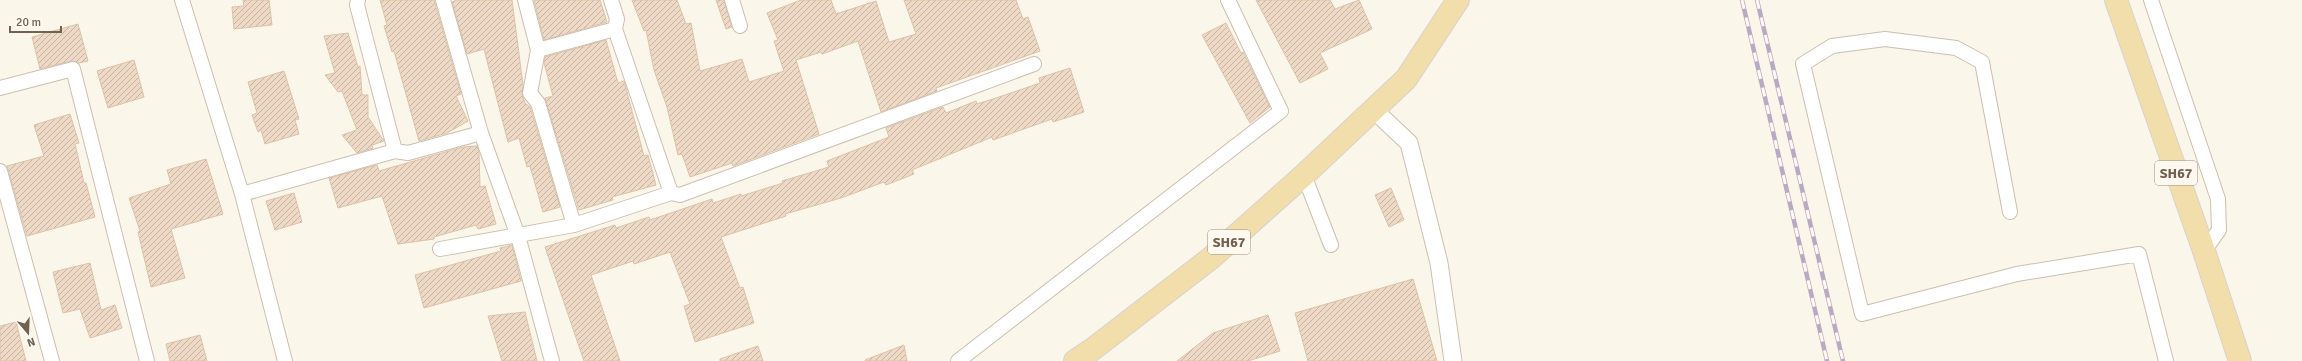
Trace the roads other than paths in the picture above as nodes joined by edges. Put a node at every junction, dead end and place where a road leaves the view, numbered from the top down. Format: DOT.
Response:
graph roads {
  1 [pos="182,0"];
  2 [pos="358,0"];
  3 [pos="443,0"];
  4 [pos="525,0"];
  5 [pos="611,0"];
  6 [pos="732,0"];
  7 [pos="1228,0"];
  8 [pos="1442,0"];
  9 [pos="1458,0"];
  10 [pos="2107,0"];
  11 [pos="2116,0"];
  12 [pos="2150,0"];
  13 [pos="740,26"];
  14 [pos="615,29"];
  15 [pos="538,50"];
  16 [pos="1034,64"];
  17 [pos="0,88"];
  18 [pos="2148,94"];
  19 [pos="1373,109"];
  20 [pos="481,134"];
  21 [pos="395,151"];
  22 [pos="0,171"];
  23 [pos="1304,175"];
  24 [pos="671,193"];
  25 [pos="242,194"];
  26 [pos="2010,212"];
  27 [pos="574,225"];
  28 [pos="518,236"];
  29 [pos="1331,245"];
  30 [pos="440,249"];
  31 [pos="2204,251"];
  32 [pos="52,361"];
  33 [pos="147,361"];
  34 [pos="285,361"];
  35 [pos="552,361"];
  36 [pos="958,361"];
  37 [pos="1074,361"];
  38 [pos="1453,361"];
  39 [pos="2166,361"];
  40 [pos="2240,361"];
  41 [pos="2256,361"];
  1 -- 25 [label="street"];
  2 -- 21 [label="street"];
  3 -- 20 [label="street"];
  4 -- 15 [label="street"];
  5 -- 14 [label="street"];
  6 -- 13 [label="street"];
  7 -- 36 [label="street"];
  8 -- 19 [label="main road, SH67"];
  9 -- 19 [label="main road, SH67"];
  10 -- 18 [label="main road, SH67"];
  11 -- 18 [label="main road, SH67"];
  12 -- 31 [label="street"];
  14 -- 15 [label="street"];
  14 -- 24 [label="street"];
  15 -- 27 [label="street"];
  16 -- 24 [label="street"];
  17 -- 33 [label="street"];
  18 -- 31 [label="main road, SH67"];
  19 -- 23 [label="main road, SH67"];
  19 -- 38 [label="street"];
  20 -- 21 [label="street"];
  20 -- 28 [label="street"];
  21 -- 25 [label="street"];
  22 -- 32 [label="street"];
  23 -- 29 [label="street"];
  23 -- 37 [label="main road, SH67"];
  24 -- 27 [label="street"];
  25 -- 34 [label="street"];
  26 -- 39 [label="street"];
  27 -- 28 [label="street"];
  28 -- 30 [label="street"];
  28 -- 35 [label="street"];
  31 -- 40 [label="main road, SH67"];
  31 -- 41 [label="main road, SH67"];
}
